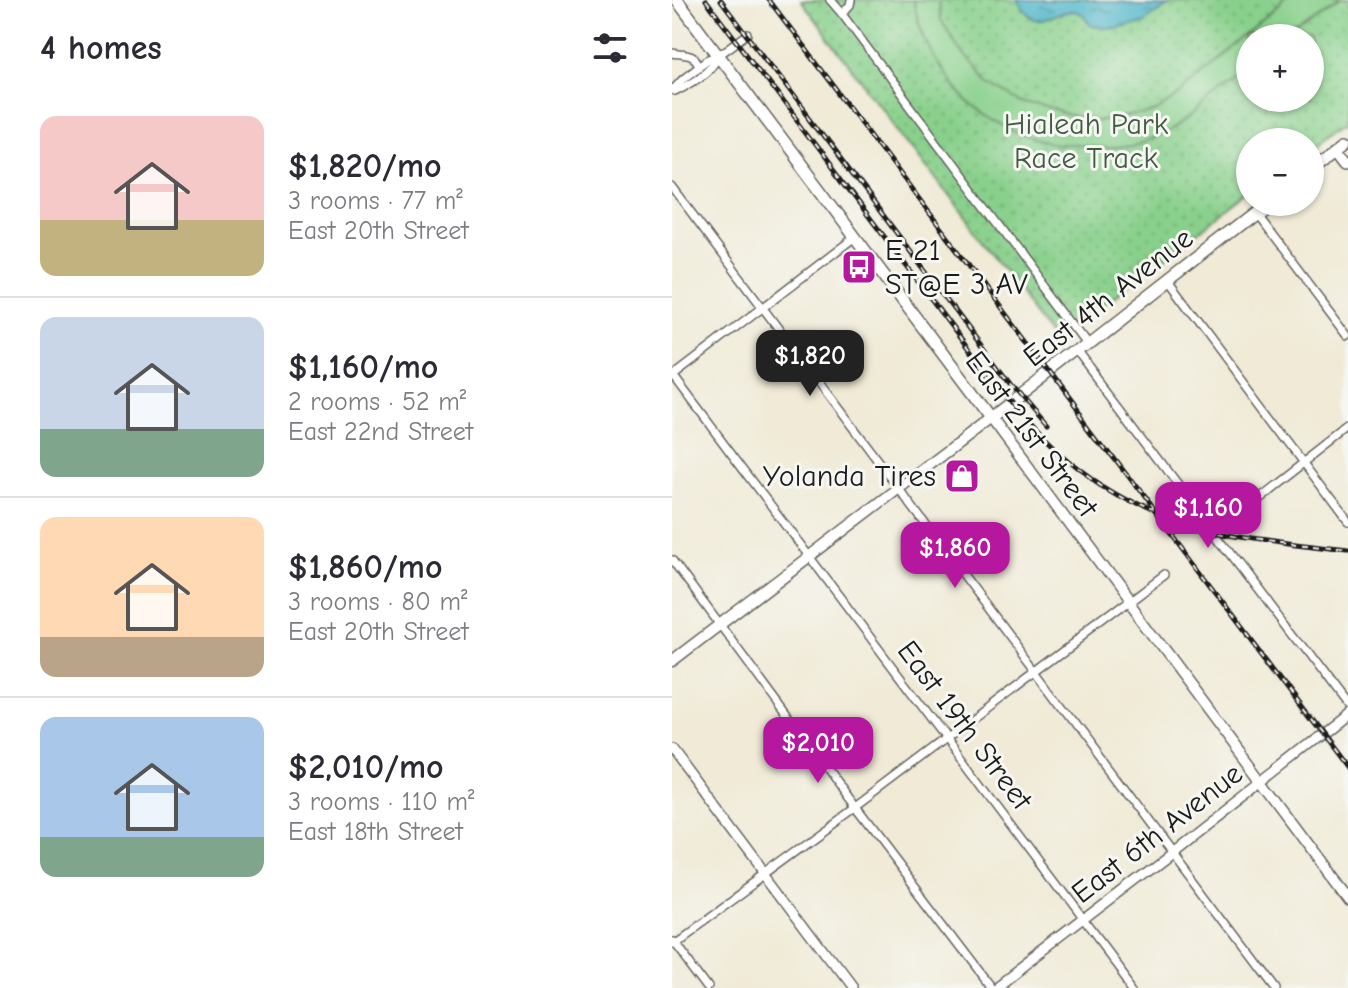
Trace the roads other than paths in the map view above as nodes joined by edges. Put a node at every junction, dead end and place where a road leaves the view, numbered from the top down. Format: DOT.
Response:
graph roads {
  1 [pos="677,0"];
  2 [pos="830,0"];
  3 [pos="851,0"];
  4 [pos="842,14"];
  5 [pos="748,34"];
  6 [pos="675,53"];
  7 [pos="719,55"];
  8 [pos="699,66"];
  9 [pos="672,91"];
  10 [pos="1343,143"];
  11 [pos="1324,158"];
  12 [pos="1348,160"];
  13 [pos="672,187"];
  14 [pos="1251,216"];
  15 [pos="1257,216"];
  16 [pos="855,237"];
  17 [pos="1168,281"];
  18 [pos="762,308"];
  19 [pos="1348,336"];
  20 [pos="1088,344"];
  21 [pos="1078,352"];
  22 [pos="672,376"];
  23 [pos="991,418"];
  24 [pos="1348,428"];
  25 [pos="1304,463"];
  26 [pos="898,490"];
  27 [pos="1348,522"];
  28 [pos="1214,533"];
  29 [pos="810,557"];
  30 [pos="672,560"];
  31 [pos="1164,575"];
  32 [pos="1128,602"];
  33 [pos="720,624"];
  34 [pos="672,661"];
  35 [pos="1037,670"];
  36 [pos="1348,712"];
  37 [pos="946,739"];
  38 [pos="672,749"];
  39 [pos="1262,783"];
  40 [pos="855,808"];
  41 [pos="1172,852"];
  42 [pos="767,874"];
  43 [pos="1348,897"];
  44 [pos="1082,921"];
  45 [pos="673,941"];
  46 [pos="709,988"];
  47 [pos="851,988"];
  48 [pos="993,988"];
  49 [pos="1134,988"];
  50 [pos="1274,988"];
  1 -- 7 [label="main road, East 21st Street"];
  2 -- 4 [label="street"];
  3 -- 4 [label="street"];
  4 -- 20 [label="street"];
  5 -- 7 [label="street"];
  6 -- 8 [label="street"];
  7 -- 8 [label="street"];
  7 -- 9 [label="street"];
  7 -- 16 [label="main road, East 21st Street"];
  8 -- 9 [label="street"];
  10 -- 11 [label="main road"];
  10 -- 12 [label="main road"];
  13 -- 18 [label="street"];
  14 -- 17 [label="main road, East 4th Avenue"];
  15 -- 19 [label="street"];
  16 -- 18 [label="street"];
  16 -- 23 [label="main road, East 21st Street"];
  17 -- 20 [label="main road, East 4th Avenue"];
  17 -- 25 [label="street"];
  18 -- 22 [label="street"];
  18 -- 26 [label="street"];
  20 -- 21 [label="main road, East 4th Avenue"];
  21 -- 23 [label="main road, East 4th Avenue"];
  21 -- 28 [label="street"];
  22 -- 29 [label="street, East 19th Street"];
  23 -- 26 [label="main road, East 4th Avenue"];
  23 -- 32 [label="main road, East 21st Street"];
  24 -- 25 [label="street"];
  25 -- 27 [label="street"];
  25 -- 28 [label="street"];
  26 -- 29 [label="main road, East 4th Avenue"];
  26 -- 35 [label="street"];
  28 -- 36 [label="street"];
  29 -- 33 [label="main road, East 4th Avenue"];
  29 -- 37 [label="street, East 19th Street"];
  30 -- 33 [label="street"];
  31 -- 32 [label="street"];
  32 -- 35 [label="street"];
  32 -- 39 [label="main road, East 21st Street"];
  33 -- 34 [label="main road, East 4th Avenue"];
  33 -- 40 [label="street"];
  35 -- 37 [label="street"];
  35 -- 41 [label="street"];
  36 -- 39 [label="street, East 6th Avenue"];
  37 -- 40 [label="street"];
  37 -- 44 [label="street, East 19th Street"];
  38 -- 42 [label="street"];
  39 -- 41 [label="street, East 6th Avenue"];
  39 -- 43 [label="main road, East 21st Street"];
  40 -- 42 [label="street"];
  40 -- 48 [label="street"];
  41 -- 44 [label="street, East 6th Avenue"];
  41 -- 50 [label="street"];
  42 -- 45 [label="street"];
  42 -- 47 [label="street"];
  44 -- 48 [label="street, East 6th Avenue"];
  44 -- 49 [label="street, East 19th Street"];
  45 -- 46 [label="street"];
}
